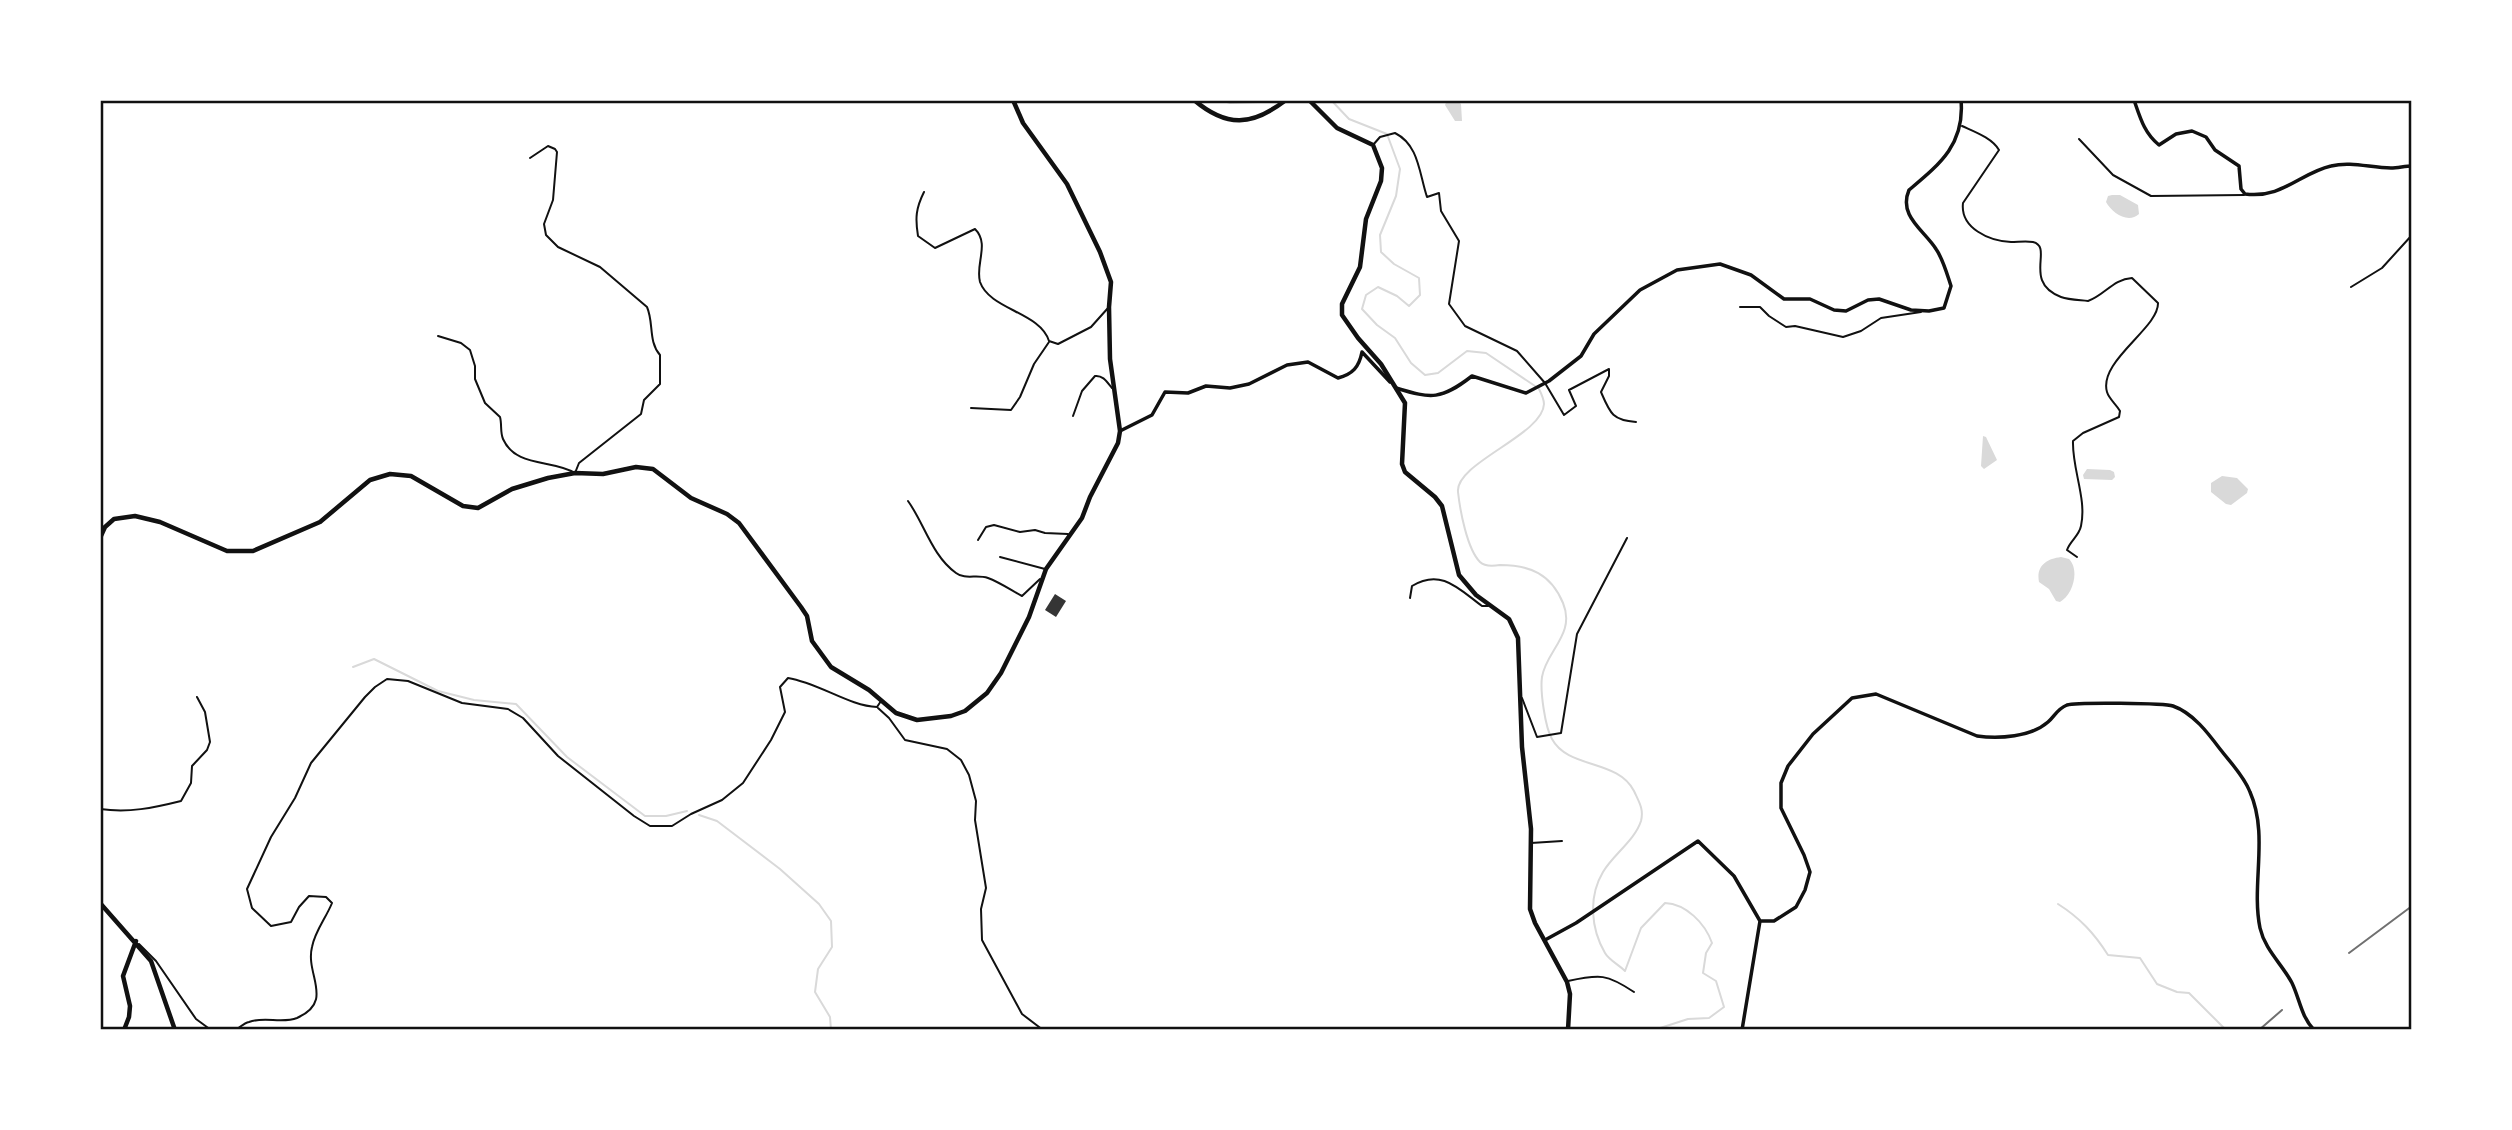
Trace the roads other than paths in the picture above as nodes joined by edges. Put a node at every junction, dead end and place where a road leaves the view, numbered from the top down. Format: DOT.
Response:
graph roads {
  1 [pos="1013,100"];
  2 [pos="1194,100"];
  3 [pos="1286,100"];
  4 [pos="1309,100"];
  5 [pos="1961,100"];
  6 [pos="2134,100"];
  7 [pos="1961,126"];
  8 [pos="2079,139"];
  9 [pos="1373,145"];
  10 [pos="530,158"];
  11 [pos="2412,166"];
  12 [pos="924,192"];
  13 [pos="2245,194"];
  14 [pos="2412,235"];
  15 [pos="2351,287"];
  16 [pos="1108,307"];
  17 [pos="1740,307"];
  18 [pos="1929,311"];
  19 [pos="438,336"];
  20 [pos="1049,341"];
  21 [pos="1543,384"];
  22 [pos="1396,388"];
  23 [pos="1115,392"];
  24 [pos="971,408"];
  25 [pos="1073,416"];
  26 [pos="1636,422"];
  27 [pos="1121,431"];
  28 [pos="575,473"];
  29 [pos="908,501"];
  30 [pos="1073,534"];
  31 [pos="100,538"];
  32 [pos="1627,538"];
  33 [pos="978,540"];
  34 [pos="1000,557"];
  35 [pos="2077,557"];
  36 [pos="1046,569"];
  37 [pos="1044,576"];
  38 [pos="1410,598"];
  39 [pos="1493,606"];
  40 [pos="1520,694"];
  41 [pos="197,697"];
  42 [pos="881,700"];
  43 [pos="877,707"];
  44 [pos="100,809"];
  45 [pos="1562,841"];
  46 [pos="1530,844"];
  47 [pos="100,903"];
  48 [pos="1760,921"];
  49 [pos="1545,940"];
  50 [pos="136,941"];
  51 [pos="1567,982"];
  52 [pos="1634,992"];
  53 [pos="124,1030"];
  54 [pos="176,1030"];
  55 [pos="211,1030"];
  56 [pos="235,1030"];
  57 [pos="1043,1030"];
  58 [pos="1052,1030"];
  59 [pos="1061,1030"];
  60 [pos="1568,1030"];
  61 [pos="1742,1030"];
  62 [pos="2314,1030"];
  1 -- 16 [label="street"];
  2 -- 3 [label="street"];
  4 -- 9 [label="street"];
  5 -- 7 [label="street"];
  6 -- 13 [label="street"];
  7 -- 18 [label="street"];
  7 -- 35 [label="lane"];
  8 -- 13 [label="lane"];
  9 -- 21 [label="lane"];
  9 -- 22 [label="street"];
  10 -- 28 [label="lane"];
  11 -- 13 [label="street"];
  12 -- 20 [label="lane"];
  14 -- 15 [label="lane"];
  16 -- 20 [label="lane"];
  16 -- 23 [label="street"];
  17 -- 18 [label="lane"];
  18 -- 21 [label="street"];
  19 -- 28 [label="lane"];
  20 -- 24 [label="lane"];
  21 -- 22 [label="street"];
  21 -- 26 [label="lane"];
  22 -- 27 [label="street"];
  22 -- 39 [label="street"];
  23 -- 25 [label="lane"];
  23 -- 27 [label="street"];
  27 -- 30 [label="street"];
  28 -- 31 [label="street"];
  28 -- 42 [label="street"];
  29 -- 37 [label="lane"];
  30 -- 33 [label="lane"];
  30 -- 36 [label="street"];
  32 -- 40 [label="lane"];
  34 -- 36 [label="lane"];
  36 -- 37 [label="street"];
  37 -- 42 [label="street"];
  38 -- 39 [label="lane"];
  39 -- 40 [label="street"];
  40 -- 46 [label="street"];
  41 -- 44 [label="lane"];
  42 -- 43 [label="lane"];
  43 -- 56 [label="lane"];
  43 -- 57 [label="lane"];
  45 -- 46 [label="lane"];
  46 -- 49 [label="street"];
  47 -- 50 [label="street"];
  48 -- 49 [label="street"];
  48 -- 61 [label="street"];
  48 -- 62 [label="street"];
  49 -- 51 [label="street"];
  50 -- 53 [label="street"];
  50 -- 54 [label="street"];
  50 -- 55 [label="lane"];
  51 -- 52 [label="lane"];
  51 -- 60 [label="street"];
  58 -- 59 [label="lane"];
}
